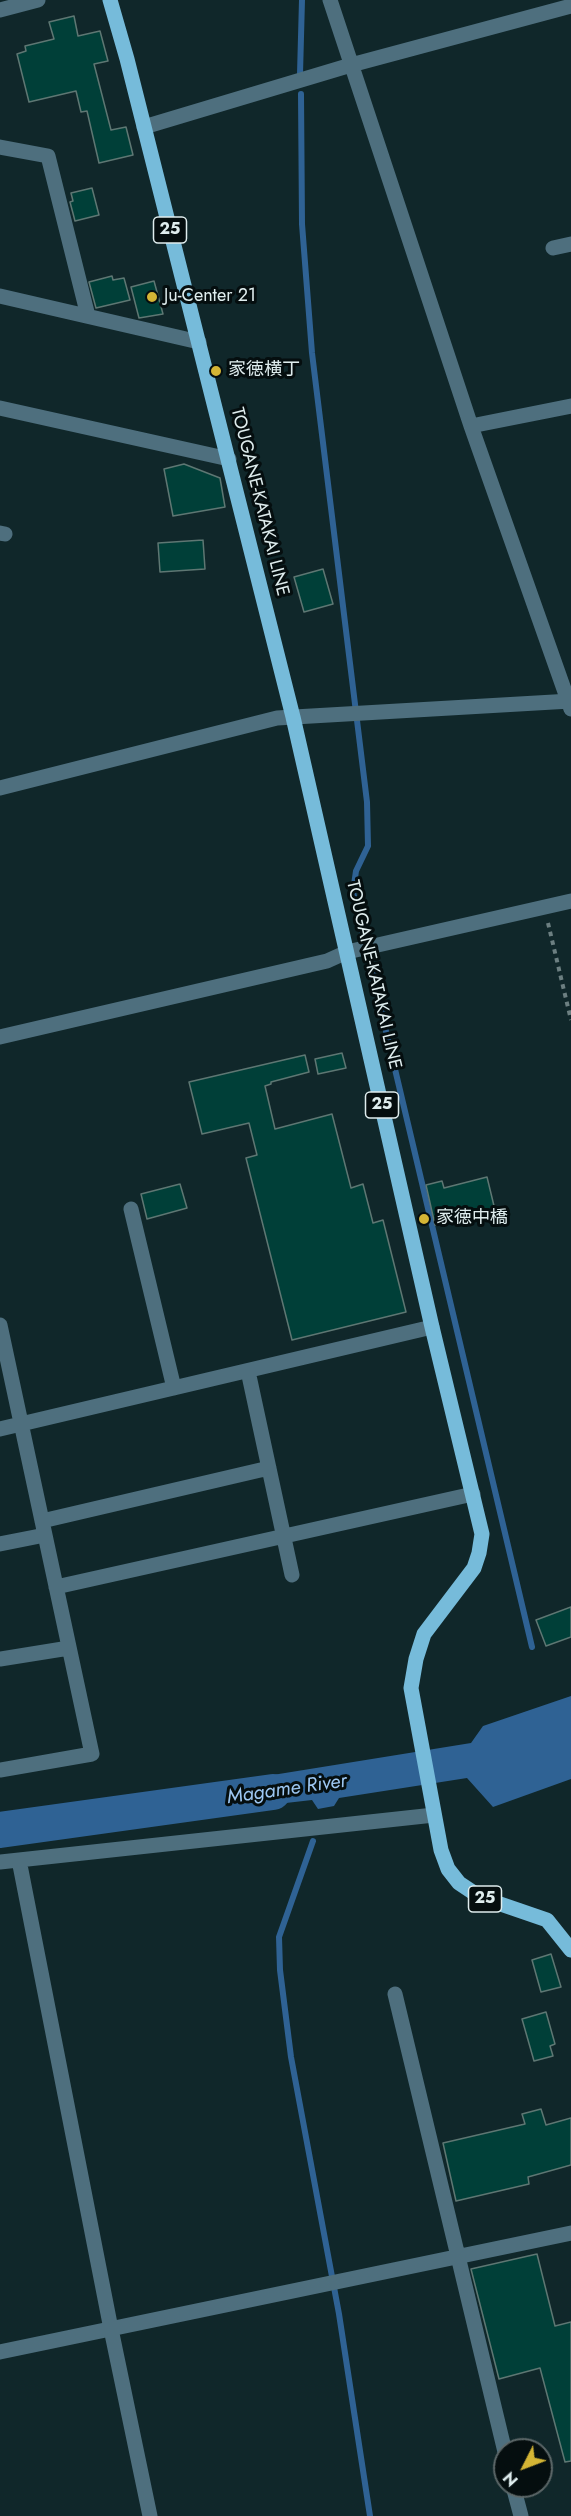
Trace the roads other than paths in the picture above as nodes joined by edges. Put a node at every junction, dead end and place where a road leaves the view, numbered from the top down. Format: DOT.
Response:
graph roads {
  1 [pos="38,0"];
  2 [pos="110,0"];
  3 [pos="330,0"];
  4 [pos="571,6"];
  5 [pos="0,10"];
  6 [pos="351,65"];
  7 [pos="144,127"];
  8 [pos="0,147"];
  9 [pos="571,244"];
  10 [pos="553,248"];
  11 [pos="0,296"];
  12 [pos="88,316"];
  13 [pos="199,342"];
  14 [pos="571,406"];
  15 [pos="0,408"];
  16 [pos="471,426"];
  17 [pos="229,459"];
  18 [pos="570,704"];
  19 [pos="292,717"];
  20 [pos="0,788"];
  21 [pos="571,901"];
  22 [pos="360,949"];
  23 [pos="0,1037"];
  24 [pos="131,1209"];
  25 [pos="0,1325"];
  26 [pos="432,1327"];
  27 [pos="248,1371"];
  28 [pos="174,1388"];
  29 [pos="21,1424"];
  30 [pos="0,1429"];
  31 [pos="269,1468"];
  32 [pos="473,1494"];
  33 [pos="44,1528"];
  34 [pos="284,1536"];
  35 [pos="0,1544"];
  36 [pos="292,1575"];
  37 [pos="56,1587"];
  38 [pos="69,1648"];
  39 [pos="0,1659"];
  40 [pos="0,1770"];
  41 [pos="434,1815"];
  42 [pos="19,1860"];
  43 [pos="0,1862"];
  44 [pos="571,1950"];
  45 [pos="395,1994"];
  46 [pos="571,2233"];
  47 [pos="457,2257"];
  48 [pos="111,2329"];
  49 [pos="0,2352"];
  50 [pos="502,2438"];
  51 [pos="516,2498"];
  52 [pos="150,2516"];
  53 [pos="521,2516"];
  1 -- 5 [label="street"];
  2 -- 7 [label="main road, TOUGANE-KATAKAI LINE / 25"];
  3 -- 6 [label="street"];
  4 -- 6 [label="street"];
  6 -- 7 [label="street"];
  6 -- 16 [label="street"];
  7 -- 13 [label="main road, TOUGANE-KATAKAI LINE / 25"];
  8 -- 12 [label="street"];
  9 -- 10 [label="street"];
  11 -- 12 [label="street"];
  12 -- 13 [label="street"];
  13 -- 17 [label="main road, TOUGANE-KATAKAI LINE / 25"];
  14 -- 16 [label="street"];
  15 -- 17 [label="street"];
  16 -- 18 [label="street"];
  17 -- 19 [label="main road, TOUGANE-KATAKAI LINE / 25"];
  18 -- 19 [label="street"];
  19 -- 20 [label="street"];
  19 -- 22 [label="main road, TOUGANE-KATAKAI LINE / 25"];
  21 -- 22 [label="street"];
  22 -- 23 [label="street"];
  22 -- 26 [label="main road, TOUGANE-KATAKAI LINE / 25"];
  24 -- 28 [label="street"];
  25 -- 29 [label="street"];
  26 -- 27 [label="street"];
  26 -- 32 [label="main road, TOUGANE-KATAKAI LINE / 25"];
  27 -- 28 [label="street"];
  27 -- 31 [label="street"];
  28 -- 29 [label="street"];
  29 -- 30 [label="street"];
  29 -- 33 [label="street"];
  31 -- 33 [label="street"];
  31 -- 34 [label="street"];
  32 -- 34 [label="street"];
  32 -- 41 [label="main road, TOUGANE-KATAKAI LINE / 25"];
  33 -- 35 [label="street"];
  33 -- 37 [label="street"];
  34 -- 36 [label="street"];
  34 -- 37 [label="street"];
  37 -- 38 [label="street"];
  38 -- 39 [label="street"];
  38 -- 40 [label="street"];
  41 -- 42 [label="street"];
  41 -- 44 [label="main road, TOUGANE-KATAKAI LINE / 25"];
  42 -- 43 [label="street"];
  42 -- 48 [label="street"];
  45 -- 47 [label="street"];
  46 -- 47 [label="street"];
  47 -- 48 [label="street"];
  47 -- 50 [label="street"];
  48 -- 49 [label="street"];
  48 -- 52 [label="street"];
  51 -- 53 [label="street"];
}
